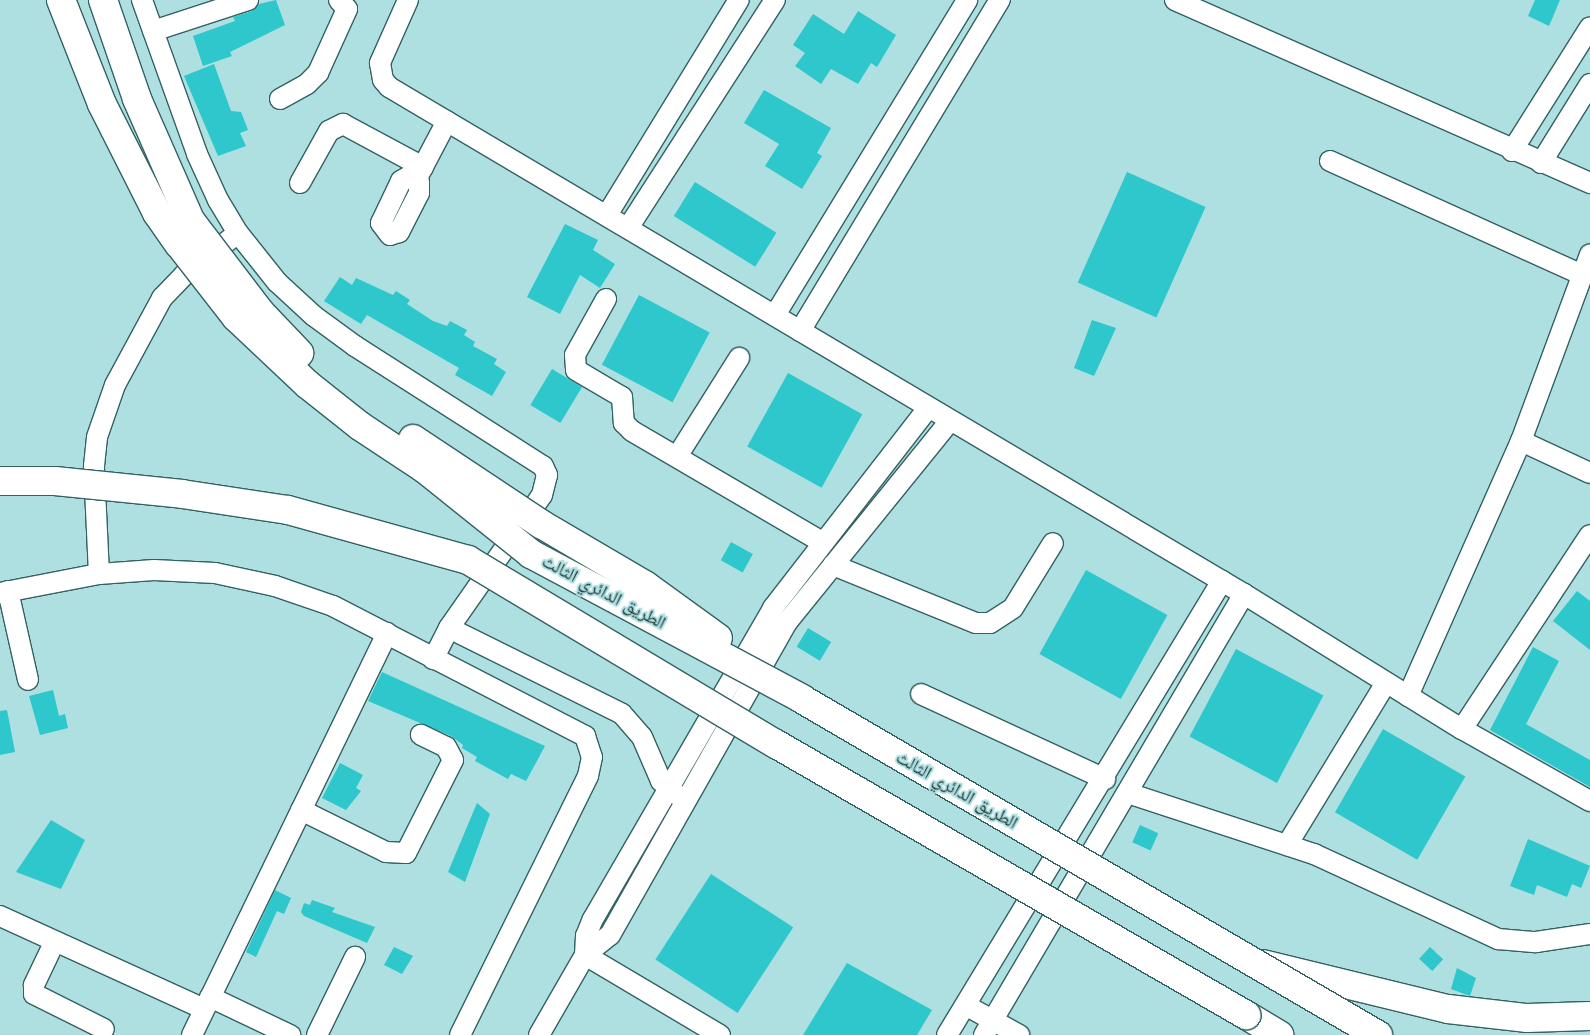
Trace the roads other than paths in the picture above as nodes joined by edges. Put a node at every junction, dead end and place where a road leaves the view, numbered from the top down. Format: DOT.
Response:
graph roads {
  1 [pos="61,0"];
  2 [pos="103,0"];
  3 [pos="142,0"];
  4 [pos="248,0"];
  5 [pos="339,0"];
  6 [pos="408,0"];
  7 [pos="739,0"];
  8 [pos="774,0"];
  9 [pos="967,0"];
  10 [pos="1000,0"];
  11 [pos="1175,0"];
  12 [pos="1590,27"];
  13 [pos="153,31"];
  14 [pos="1590,84"];
  15 [pos="280,100"];
  16 [pos="447,120"];
  17 [pos="1512,151"];
  18 [pos="1330,161"];
  19 [pos="1540,163"];
  20 [pos="300,183"];
  21 [pos="1590,183"];
  22 [pos="607,215"];
  23 [pos="628,228"];
  24 [pos="238,233"];
  25 [pos="1590,254"];
  26 [pos="1582,275"];
  27 [pos="606,299"];
  28 [pos="775,315"];
  29 [pos="800,331"];
  30 [pos="739,358"];
  31 [pos="928,408"];
  32 [pos="950,421"];
  33 [pos="1521,441"];
  34 [pos="678,455"];
  35 [pos="0,469"];
  36 [pos="1590,473"];
  37 [pos="0,481"];
  38 [pos="55,481"];
  39 [pos="94,485"];
  40 [pos="1590,535"];
  41 [pos="822,542"];
  42 [pos="1053,543"];
  43 [pos="833,565"];
  44 [pos="99,574"];
  45 [pos="1222,581"];
  46 [pos="4,592"];
  47 [pos="1244,594"];
  48 [pos="450,628"];
  49 [pos="387,633"];
  50 [pos="434,659"];
  51 [pos="28,680"];
  52 [pos="1386,683"];
  53 [pos="921,694"];
  54 [pos="1408,696"];
  55 [pos="802,699"];
  56 [pos="1462,729"];
  57 [pos="422,735"];
  58 [pos="1105,779"];
  59 [pos="668,789"];
  60 [pos="1128,793"];
  61 [pos="1590,800"];
  62 [pos="686,801"];
  63 [pos="301,810"];
  64 [pos="1287,845"];
  65 [pos="0,916"];
  66 [pos="1590,934"];
  67 [pos="54,943"];
  68 [pos="585,955"];
  69 [pos="355,957"];
  70 [pos="1245,960"];
  71 [pos="207,1003"];
  72 [pos="967,1006"];
  73 [pos="1590,1016"];
  74 [pos="1254,1025"];
  75 [pos="988,1028"];
  76 [pos="104,1029"];
  77 [pos="192,1035"];
  78 [pos="290,1035"];
  79 [pos="317,1035"];
  80 [pos="460,1035"];
  81 [pos="539,1035"];
  82 [pos="720,1035"];
  83 [pos="947,1035"];
  84 [pos="1018,1035"];
  85 [pos="1279,1035"];
  86 [pos="1378,1035"];
  1 -- 55 [label="highway, الطريق الدائري الثالث, bridge"];
  2 -- 55 [label="highway, bridge"];
  3 -- 13 [label="street"];
  4 -- 13 [label="street"];
  5 -- 15 [label="street"];
  6 -- 16 [label="street"];
  7 -- 22 [label="street"];
  8 -- 23 [label="street"];
  9 -- 28 [label="street"];
  10 -- 29 [label="street"];
  11 -- 17 [label="street"];
  12 -- 17 [label="street"];
  13 -- 24 [label="street"];
  14 -- 19 [label="street"];
  16 -- 20 [label="street"];
  16 -- 22 [label="street"];
  17 -- 19 [label="street"];
  18 -- 26 [label="street"];
  19 -- 21 [label="street"];
  22 -- 23 [label="street"];
  23 -- 28 [label="street"];
  24 -- 39 [label="street"];
  24 -- 48 [label="street"];
  25 -- 26 [label="street"];
  26 -- 33 [label="street"];
  27 -- 34 [label="street"];
  28 -- 29 [label="street"];
  29 -- 31 [label="street"];
  30 -- 34 [label="street"];
  31 -- 32 [label="street"];
  31 -- 41 [label="street"];
  32 -- 43 [label="street"];
  32 -- 45 [label="street"];
  33 -- 36 [label="street"];
  33 -- 54 [label="street"];
  34 -- 41 [label="street"];
  35 -- 38 [label="highway, bridge"];
  37 -- 38 [label="highway, bridge"];
  38 -- 39 [label="highway, bridge"];
  39 -- 44 [label="street"];
  39 -- 74 [label="highway, bridge"];
  40 -- 56 [label="street"];
  41 -- 59 [label="street"];
  42 -- 43 [label="street"];
  43 -- 62 [label="street"];
  44 -- 46 [label="street"];
  44 -- 49 [label="street"];
  45 -- 47 [label="street"];
  45 -- 58 [label="street"];
  46 -- 51 [label="street"];
  47 -- 52 [label="street"];
  47 -- 60 [label="street"];
  48 -- 50 [label="street"];
  48 -- 59 [label="street"];
  49 -- 50 [label="street"];
  49 -- 63 [label="street"];
  50 -- 80 [label="street"];
  52 -- 54 [label="street"];
  52 -- 64 [label="street"];
  53 -- 58 [label="street"];
  54 -- 56 [label="street"];
  55 -- 70 [label="highway, الطريق الدائري الثالث, bridge"];
  56 -- 61 [label="street"];
  57 -- 63 [label="street"];
  58 -- 72 [label="street"];
  59 -- 62 [label="street"];
  59 -- 68 [label="street"];
  60 -- 64 [label="street"];
  60 -- 75 [label="street"];
  62 -- 68 [label="street"];
  63 -- 71 [label="street"];
  64 -- 66 [label="street"];
  65 -- 67 [label="street"];
  67 -- 71 [label="street"];
  67 -- 76 [label="street"];
  68 -- 81 [label="street"];
  68 -- 82 [label="street"];
  69 -- 79 [label="street"];
  70 -- 73 [label="highway, bridge"];
  70 -- 86 [label="highway, الطريق الدائري الثالث, bridge"];
  71 -- 77 [label="street"];
  71 -- 78 [label="street"];
  72 -- 75 [label="street"];
  72 -- 83 [label="street"];
  74 -- 85 [label="highway"];
  75 -- 84 [label="street"];
}
